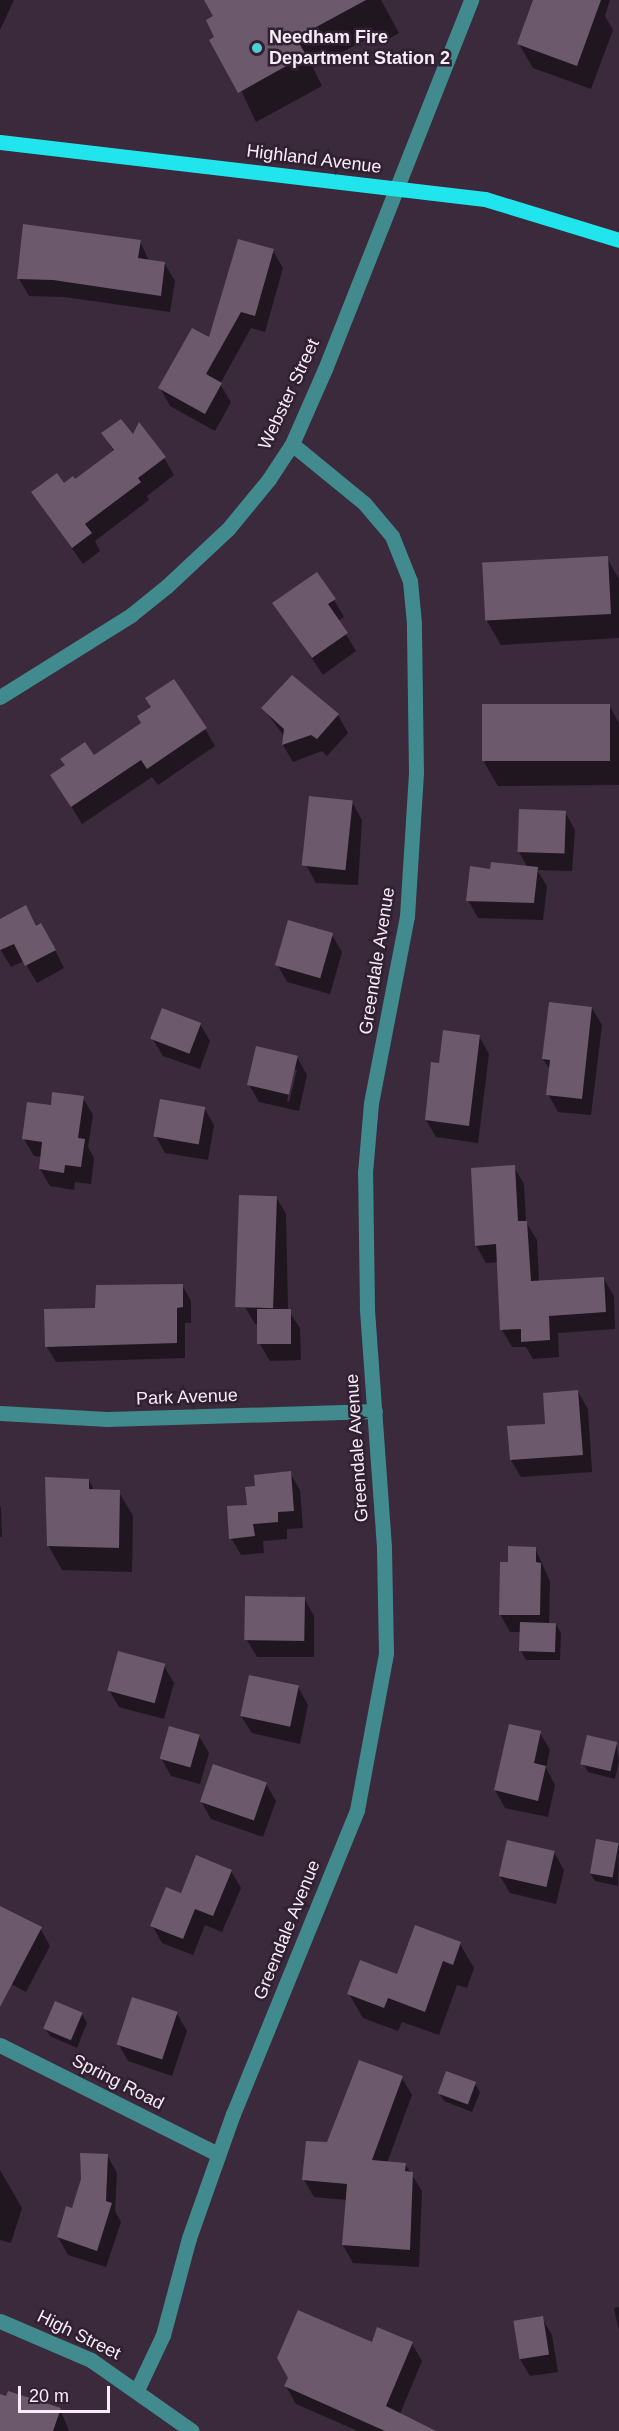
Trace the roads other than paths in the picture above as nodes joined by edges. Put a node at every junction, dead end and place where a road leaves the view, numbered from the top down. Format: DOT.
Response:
graph roads {
  1 [pos="471,0"];
  2 [pos="0,142"];
  3 [pos="394,188"];
  4 [pos="619,240"];
  5 [pos="292,444"];
  6 [pos="0,697"];
  7 [pos="375,1411"];
  8 [pos="0,1413"];
  9 [pos="0,2045"];
  10 [pos="218,2154"];
  11 [pos="0,2321"];
  12 [pos="137,2390"];
  13 [pos="192,2431"];
  1 -- 3 [label="street, Webster Street"];
  2 -- 3 [label="main road, Highland Avenue"];
  3 -- 4 [label="main road, Highland Avenue"];
  3 -- 5 [label="street, Webster Street"];
  5 -- 6 [label="street, Webster Street"];
  5 -- 7 [label="street, Greendale Avenue"];
  7 -- 8 [label="street, Park Avenue"];
  7 -- 10 [label="street, Greendale Avenue"];
  9 -- 10 [label="street, Spring Road"];
  10 -- 12 [label="street, Greendale Avenue"];
  11 -- 12 [label="street, High Street"];
  12 -- 13 [label="street"];
}
